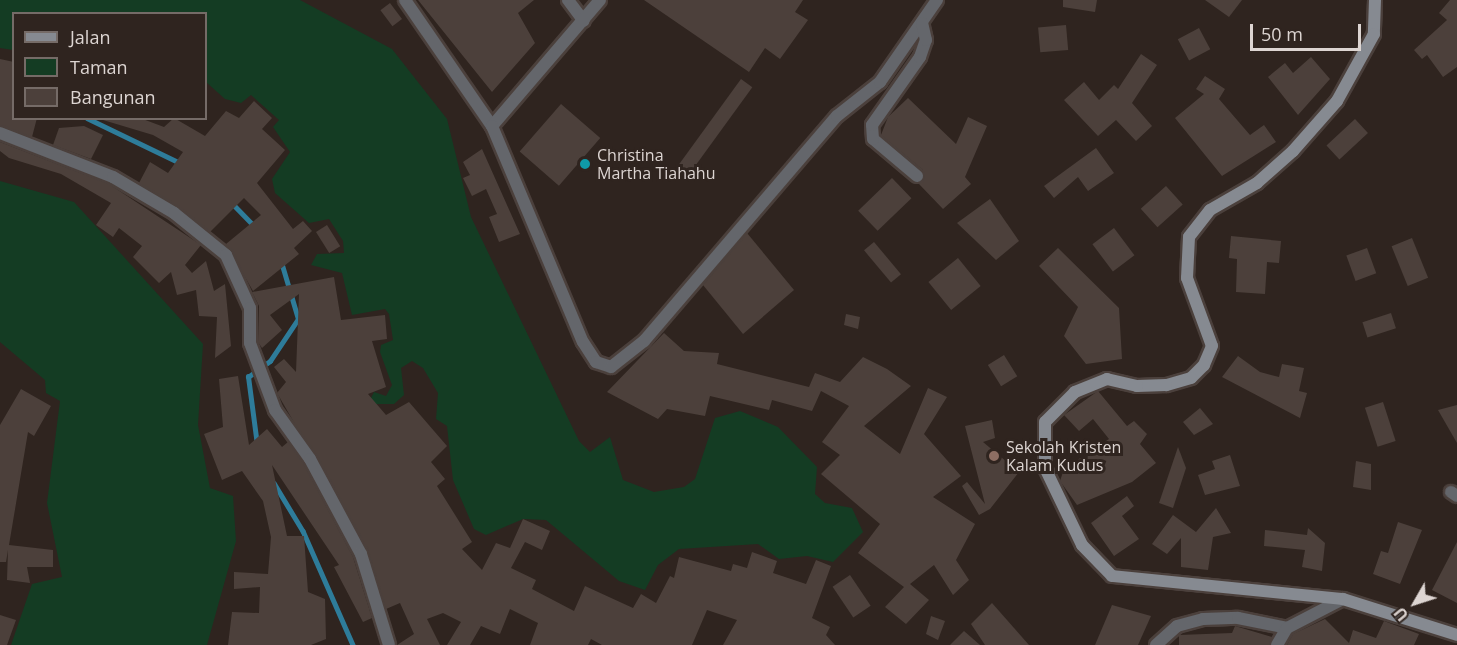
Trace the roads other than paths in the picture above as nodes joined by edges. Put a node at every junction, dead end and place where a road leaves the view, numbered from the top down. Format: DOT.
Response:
graph roads {
  1 [pos="405,0"];
  2 [pos="568,0"];
  3 [pos="600,0"];
  4 [pos="937,0"];
  5 [pos="1375,0"];
  6 [pos="584,21"];
  7 [pos="922,23"];
  8 [pos="492,126"];
  9 [pos="0,133"];
  10 [pos="917,176"];
  11 [pos="1343,599"];
  12 [pos="1287,628"];
  13 [pos="1457,635"];
  14 [pos="389,645"];
  15 [pos="1155,645"];
  16 [pos="1277,645"];
  1 -- 8 [label="street"];
  2 -- 6 [label="street"];
  3 -- 6 [label="street"];
  4 -- 7 [label="street"];
  5 -- 11 [label="street"];
  6 -- 8 [label="street"];
  7 -- 8 [label="street"];
  7 -- 10 [label="street"];
  9 -- 14 [label="street"];
  11 -- 12 [label="street"];
  11 -- 13 [label="street"];
  12 -- 15 [label="street"];
  12 -- 16 [label="street"];
}
